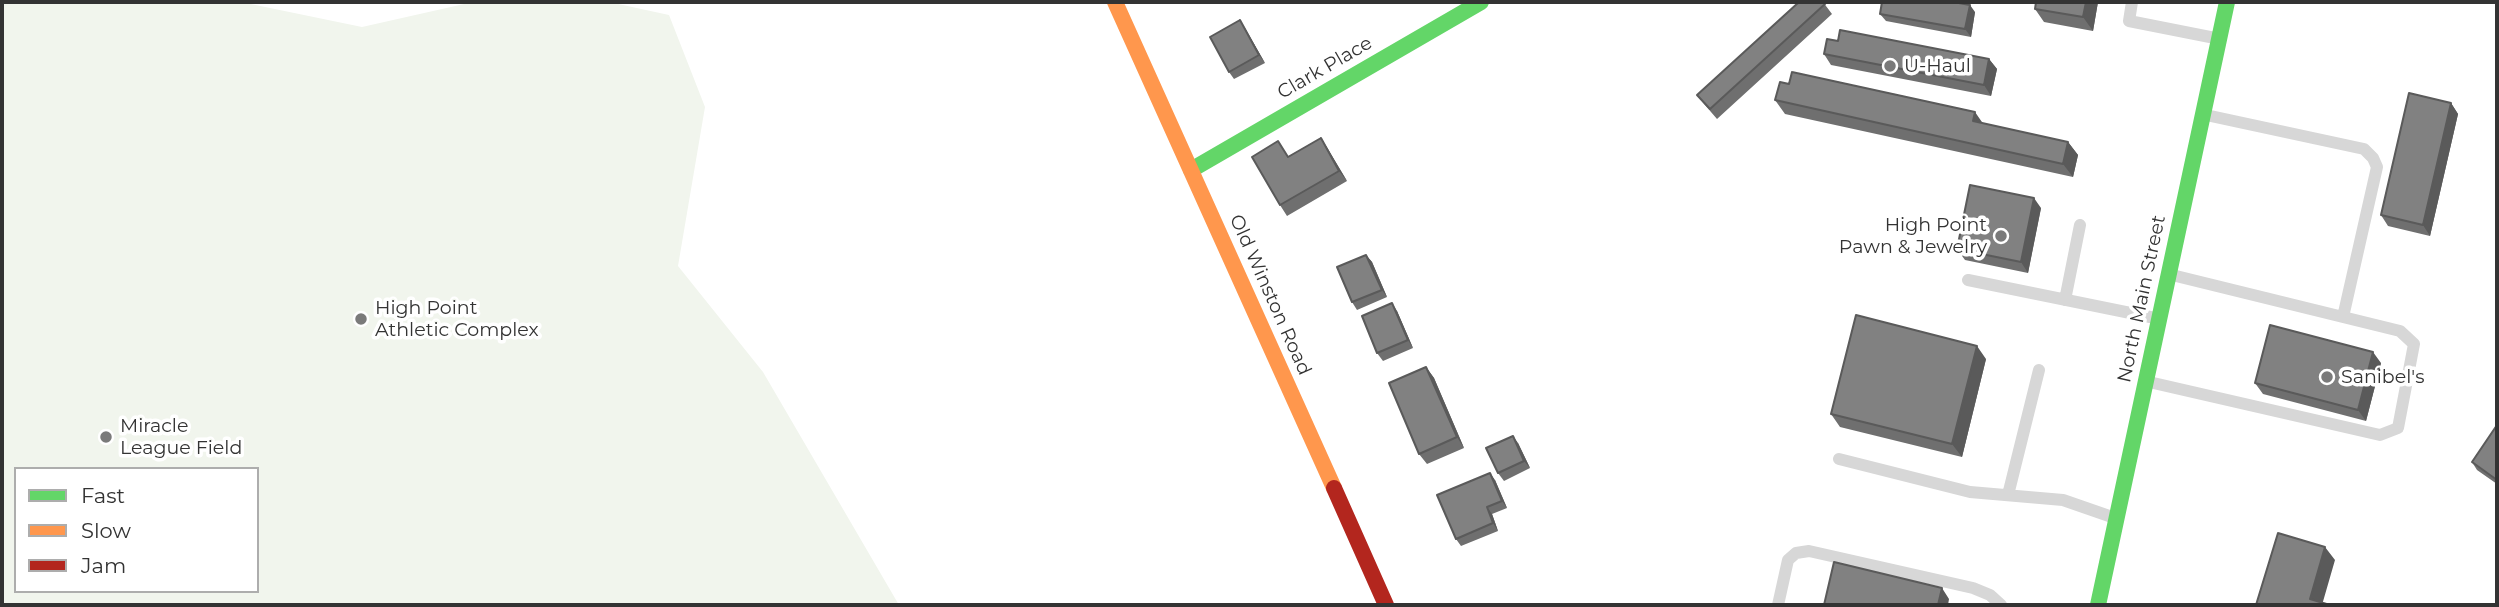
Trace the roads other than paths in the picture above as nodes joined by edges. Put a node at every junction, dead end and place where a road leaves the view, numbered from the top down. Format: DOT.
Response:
graph roads {
  1 [pos="1115,2"];
  2 [pos="1480,2"];
  3 [pos="2132,2"];
  4 [pos="2227,2"];
  5 [pos="2219,39"];
  6 [pos="2203,115"];
  7 [pos="1191,170"];
  8 [pos="2080,226"];
  9 [pos="2168,275"];
  10 [pos="1968,280"];
  11 [pos="2065,300"];
  12 [pos="2343,317"];
  13 [pos="2159,318"];
  14 [pos="2039,370"];
  15 [pos="2145,382"];
  16 [pos="1839,459"];
  17 [pos="2008,495"];
  18 [pos="2116,518"];
  19 [pos="1386,605"];
  20 [pos="1778,605"];
  21 [pos="2001,605"];
  22 [pos="2098,605"];
  1 -- 7 [label="street, Old Winston Road"];
  2 -- 7 [label="street, Clark Place"];
  3 -- 5 [label="lane"];
  4 -- 5 [label="street, North Main Street"];
  5 -- 6 [label="street, North Main Street"];
  6 -- 9 [label="street, North Main Street"];
  6 -- 12 [label="lane"];
  7 -- 19 [label="street, Old Winston Road"];
  8 -- 11 [label="lane"];
  9 -- 12 [label="lane"];
  9 -- 13 [label="street, North Main Street"];
  10 -- 11 [label="lane"];
  11 -- 13 [label="lane"];
  12 -- 15 [label="lane"];
  13 -- 15 [label="street, North Main Street"];
  14 -- 17 [label="lane"];
  15 -- 18 [label="street, North Main Street"];
  16 -- 17 [label="lane"];
  17 -- 18 [label="lane"];
  18 -- 22 [label="street, North Main Street"];
  20 -- 21 [label="lane"];
}
